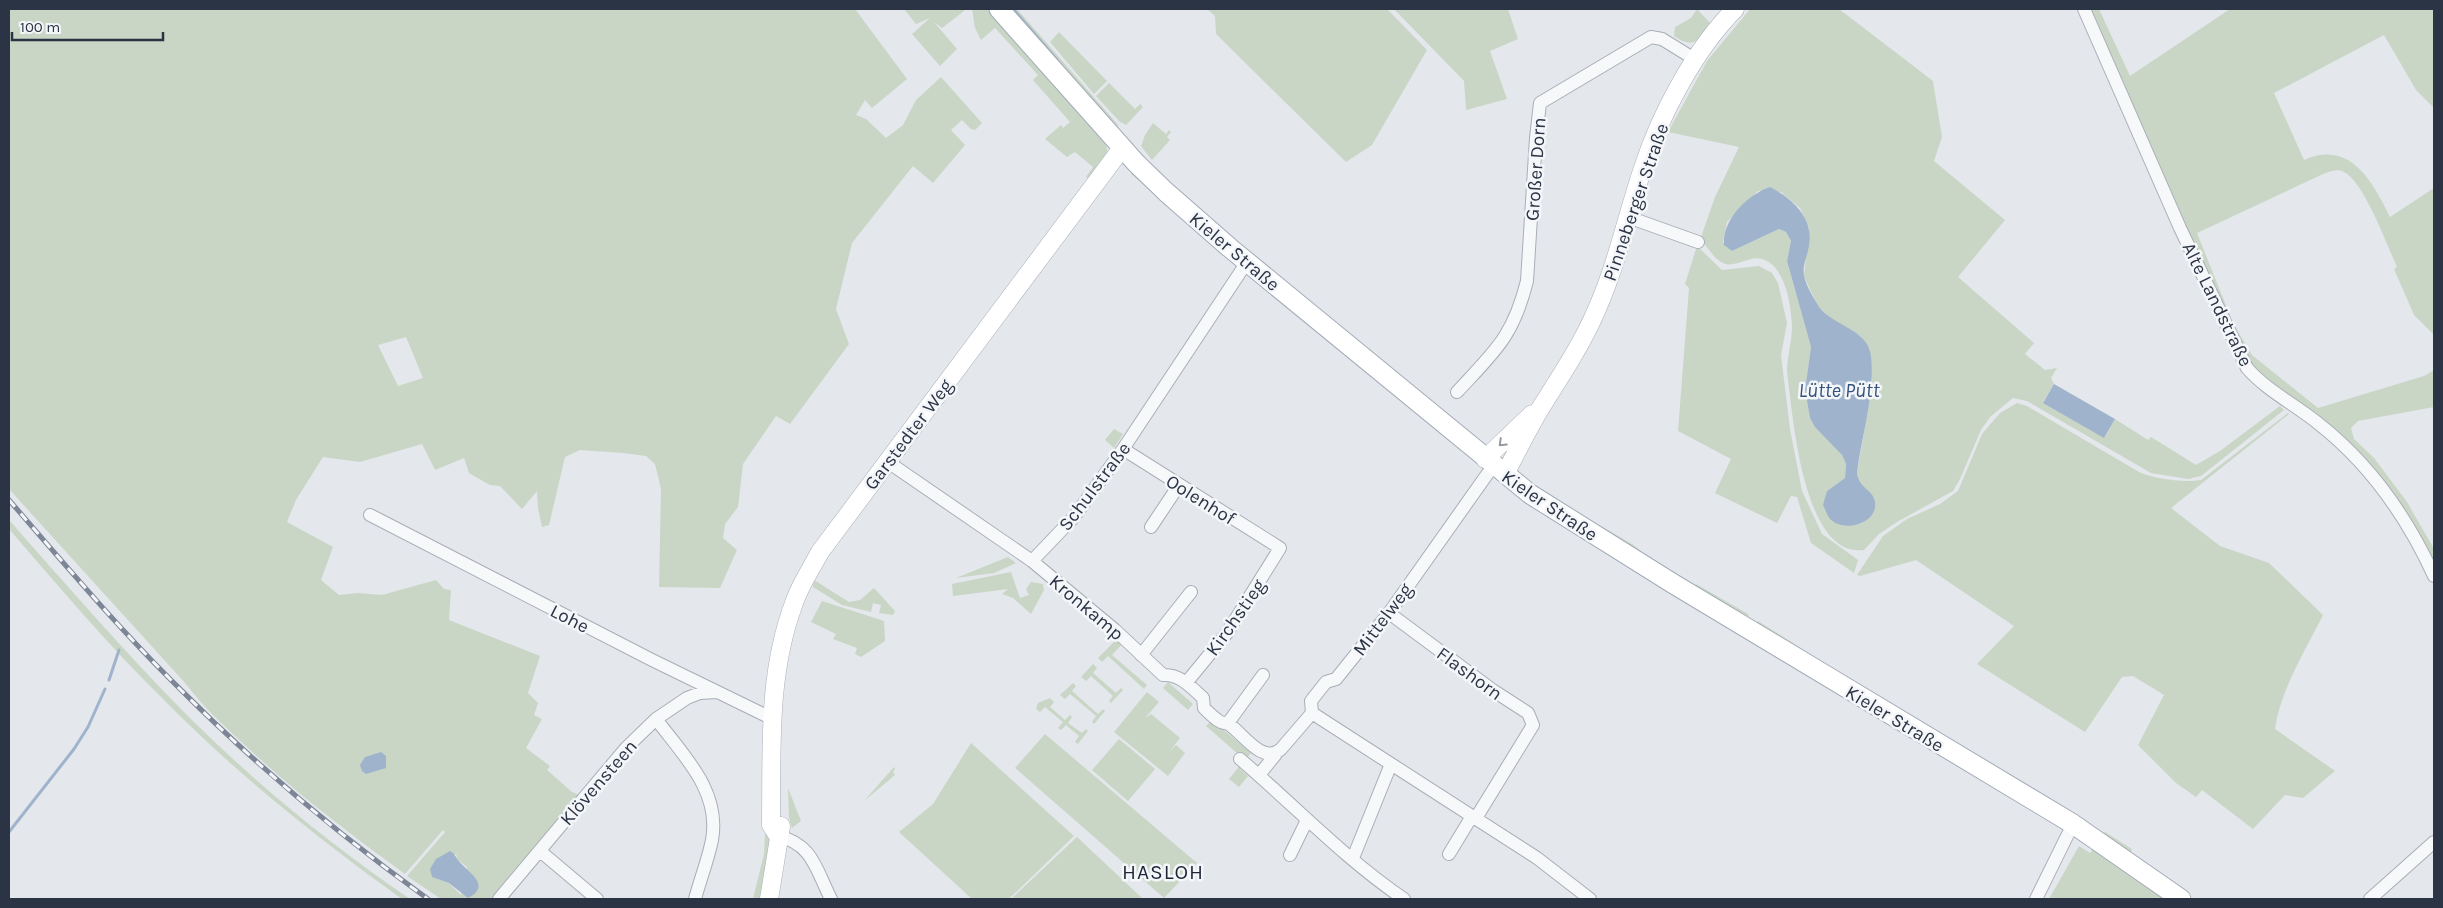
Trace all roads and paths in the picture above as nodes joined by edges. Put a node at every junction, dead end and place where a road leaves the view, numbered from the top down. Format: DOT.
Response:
graph roads {
  1 [pos="999,9"];
  2 [pos="1735,9"];
  3 [pos="2084,9"];
  4 [pos="1696,60"];
  5 [pos="1122,148"];
  6 [pos="1628,217"];
  7 [pos="1698,242"];
  8 [pos="1247,262"];
  9 [pos="1457,392"];
  10 [pos="1545,402"];
  11 [pos="1123,449"];
  12 [pos="888,462"];
  13 [pos="1494,466"];
  14 [pos="1179,486"];
  15 [pos="370,515"];
  16 [pos="1151,527"];
  17 [pos="1280,548"];
  18 [pos="1032,561"];
  19 [pos="2434,576"];
  20 [pos="1191,592"];
  21 [pos="1389,613"];
  22 [pos="1141,654"];
  23 [pos="1263,675"];
  24 [pos="1186,683"];
  25 [pos="716,692"];
  26 [pos="1312,713"];
  27 [pos="771,718"];
  28 [pos="656,719"];
  29 [pos="1228,723"];
  30 [pos="1266,752"];
  31 [pos="1391,764"];
  32 [pos="1259,775"];
  33 [pos="1474,817"];
  34 [pos="1308,820"];
  35 [pos="2073,824"];
  36 [pos="778,836"];
  37 [pos="2434,842"];
  38 [pos="540,851"];
  39 [pos="1449,854"];
  40 [pos="1290,855"];
  41 [pos="1353,858"];
  42 [pos="498,899"];
  43 [pos="597,899"];
  44 [pos="695,899"];
  45 [pos="769,899"];
  46 [pos="831,899"];
  47 [pos="1404,899"];
  48 [pos="1590,899"];
  49 [pos="2036,899"];
  50 [pos="2181,899"];
  51 [pos="2370,899"];
  1 -- 5 [label="main road, Kieler Straße"];
  2 -- 4 [label="main road, Pinneberger Straße"];
  3 -- 19 [label="street, Alte Landstraße"];
  4 -- 6 [label="main road, Pinneberger Straße"];
  4 -- 9 [label="street, Großer Dorn"];
  5 -- 8 [label="main road, Kieler Straße"];
  5 -- 12 [label="main road, Garstedter Weg"];
  6 -- 7 [label="street"];
  6 -- 10 [label="main road, Pinneberger Straße"];
  8 -- 11 [label="street, Schulstraße"];
  8 -- 13 [label="main road, Kieler Straße"];
  10 -- 13 [label="main road, Pinneberger Straße, one-way"];
  10 -- 13 [label="main road, Pinneberger Straße"];
  11 -- 14 [label="street, Oolenhof"];
  11 -- 18 [label="street, Schulstraße"];
  12 -- 18 [label="street"];
  12 -- 27 [label="main road, Garstedter Weg"];
  13 -- 21 [label="street, Mittelweg"];
  13 -- 35 [label="main road, Kieler Straße"];
  14 -- 16 [label="street"];
  14 -- 17 [label="street, Oolenhof"];
  15 -- 25 [label="street, Lohe"];
  17 -- 24 [label="street, Kirchstieg"];
  18 -- 22 [label="street, Kronkamp"];
  20 -- 22 [label="street, Kronkamp"];
  21 -- 26 [label="street, Mittelweg"];
  21 -- 33 [label="street, Flashorn"];
  22 -- 24 [label="street, Kronkamp"];
  23 -- 29 [label="street"];
  24 -- 29 [label="street, Kronkamp"];
  25 -- 27 [label="street, Lohe"];
  25 -- 28 [label="street, Klövensteen"];
  26 -- 30 [label="street, Mittelweg"];
  26 -- 31 [label="street"];
  27 -- 36 [label="main road, Garstedter Weg"];
  28 -- 38 [label="street, Klövensteen"];
  28 -- 44 [label="street"];
  29 -- 30 [label="street, Kronkamp"];
  30 -- 32 [label="street"];
  30 -- 32 [label="street"];
  31 -- 33 [label="street"];
  31 -- 41 [label="street"];
  32 -- 34 [label="street"];
  33 -- 39 [label="street"];
  33 -- 48 [label="street"];
  34 -- 40 [label="street"];
  34 -- 41 [label="street"];
  35 -- 49 [label="street"];
  35 -- 50 [label="main road, Kieler Straße"];
  36 -- 45 [label="main road, Garstedter Weg"];
  36 -- 46 [label="street"];
  37 -- 51 [label="street"];
  38 -- 42 [label="street, Klövensteen"];
  38 -- 43 [label="street"];
  41 -- 47 [label="street"];
}
